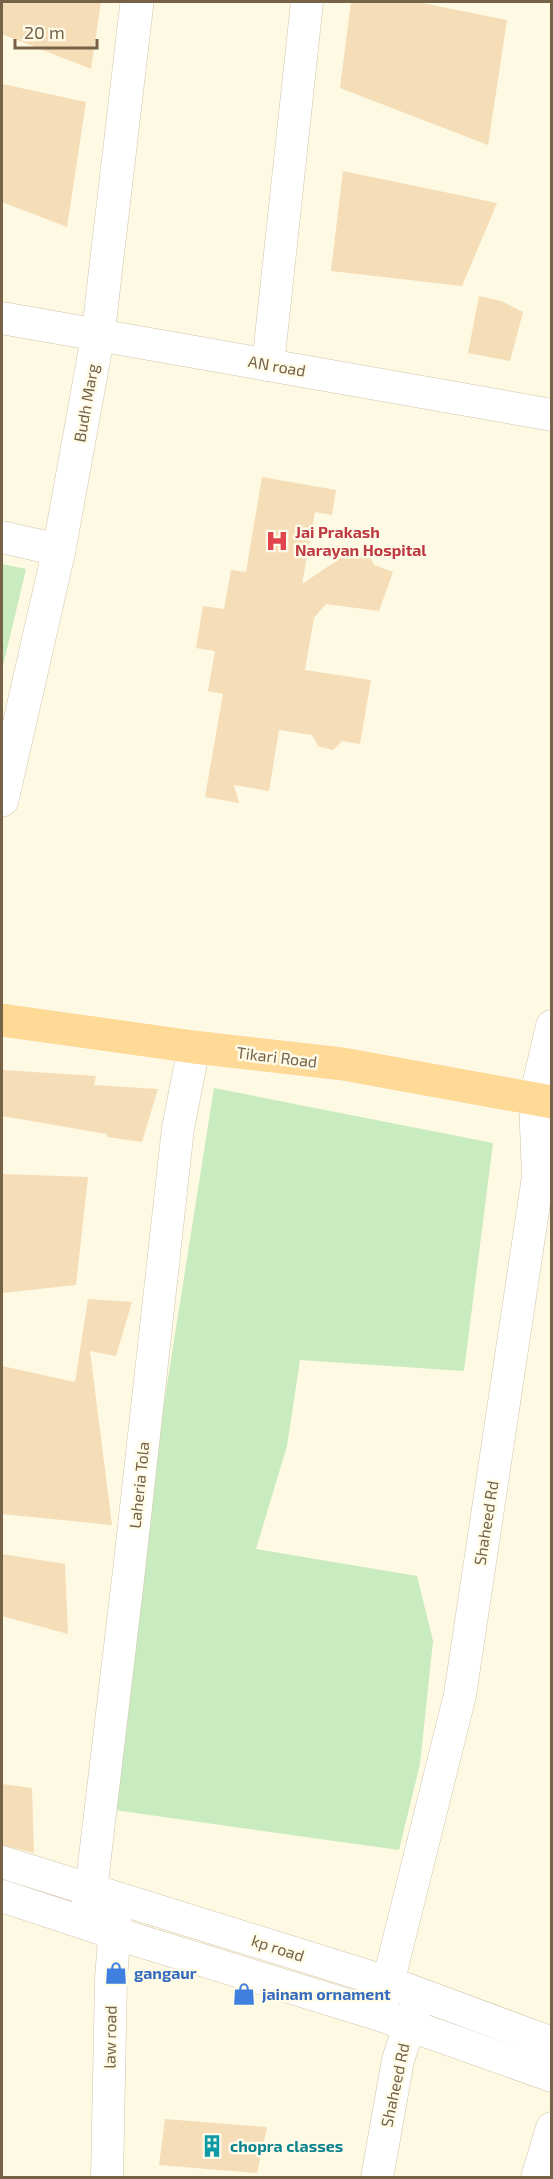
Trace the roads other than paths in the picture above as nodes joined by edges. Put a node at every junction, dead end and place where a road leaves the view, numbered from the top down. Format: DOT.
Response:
graph roads {
  1 [pos="137,2"];
  2 [pos="307,2"];
  3 [pos="2,318"];
  4 [pos="98,335"];
  5 [pos="268,365"];
  6 [pos="552,414"];
  7 [pos="2,537"];
  8 [pos="59,550"];
  9 [pos="2,800"];
  10 [pos="2,1020"];
  11 [pos="552,1026"];
  12 [pos="194,1047"];
  13 [pos="543,1101"];
  14 [pos="2,1862"];
  15 [pos="105,1894"];
  16 [pos="2,1896"];
  17 [pos="84,1923"];
  18 [pos="114,1934"];
  19 [pos="390,1983"];
  20 [pos="420,1994"];
  21 [pos="394,2020"];
  22 [pos="552,2043"];
  23 [pos="552,2076"];
  24 [pos="552,2128"];
  25 [pos="107,2178"];
  26 [pos="377,2178"];
  27 [pos="537,2178"];
  1 -- 4 [label="street, Budh Marg"];
  2 -- 5 [label="street"];
  3 -- 4 [label="street, AN road"];
  4 -- 5 [label="street, AN road"];
  4 -- 8 [label="street, Budh Marg"];
  5 -- 6 [label="street, AN road"];
  7 -- 8 [label="street"];
  8 -- 9 [label="street, Budh Marg"];
  10 -- 12 [label="highway, Tikari Road"];
  11 -- 13 [label="street, Shaheed Rd"];
  12 -- 13 [label="highway, Tikari Road"];
  12 -- 15 [label="street, Laheria Tola"];
  13 -- 19 [label="street, Shaheed Rd"];
  14 -- 15 [label="street, kp road"];
  15 -- 17 [label="street, Laheria Tola"];
  15 -- 18 [label="street, law road"];
  15 -- 19 [label="street, kp road"];
  16 -- 17 [label="street, kp road"];
  17 -- 18 [label="street, kp road"];
  18 -- 21 [label="street, kp road"];
  18 -- 25 [label="street, law road"];
  19 -- 20 [label="street, kp road"];
  19 -- 21 [label="street, Shaheed Rd"];
  20 -- 21 [label="street, Shaheed Rd"];
  20 -- 22 [label="street, kp road"];
  21 -- 23 [label="street, kp road"];
  21 -- 26 [label="street, Shaheed Rd"];
  24 -- 27 [label="street"];
}
